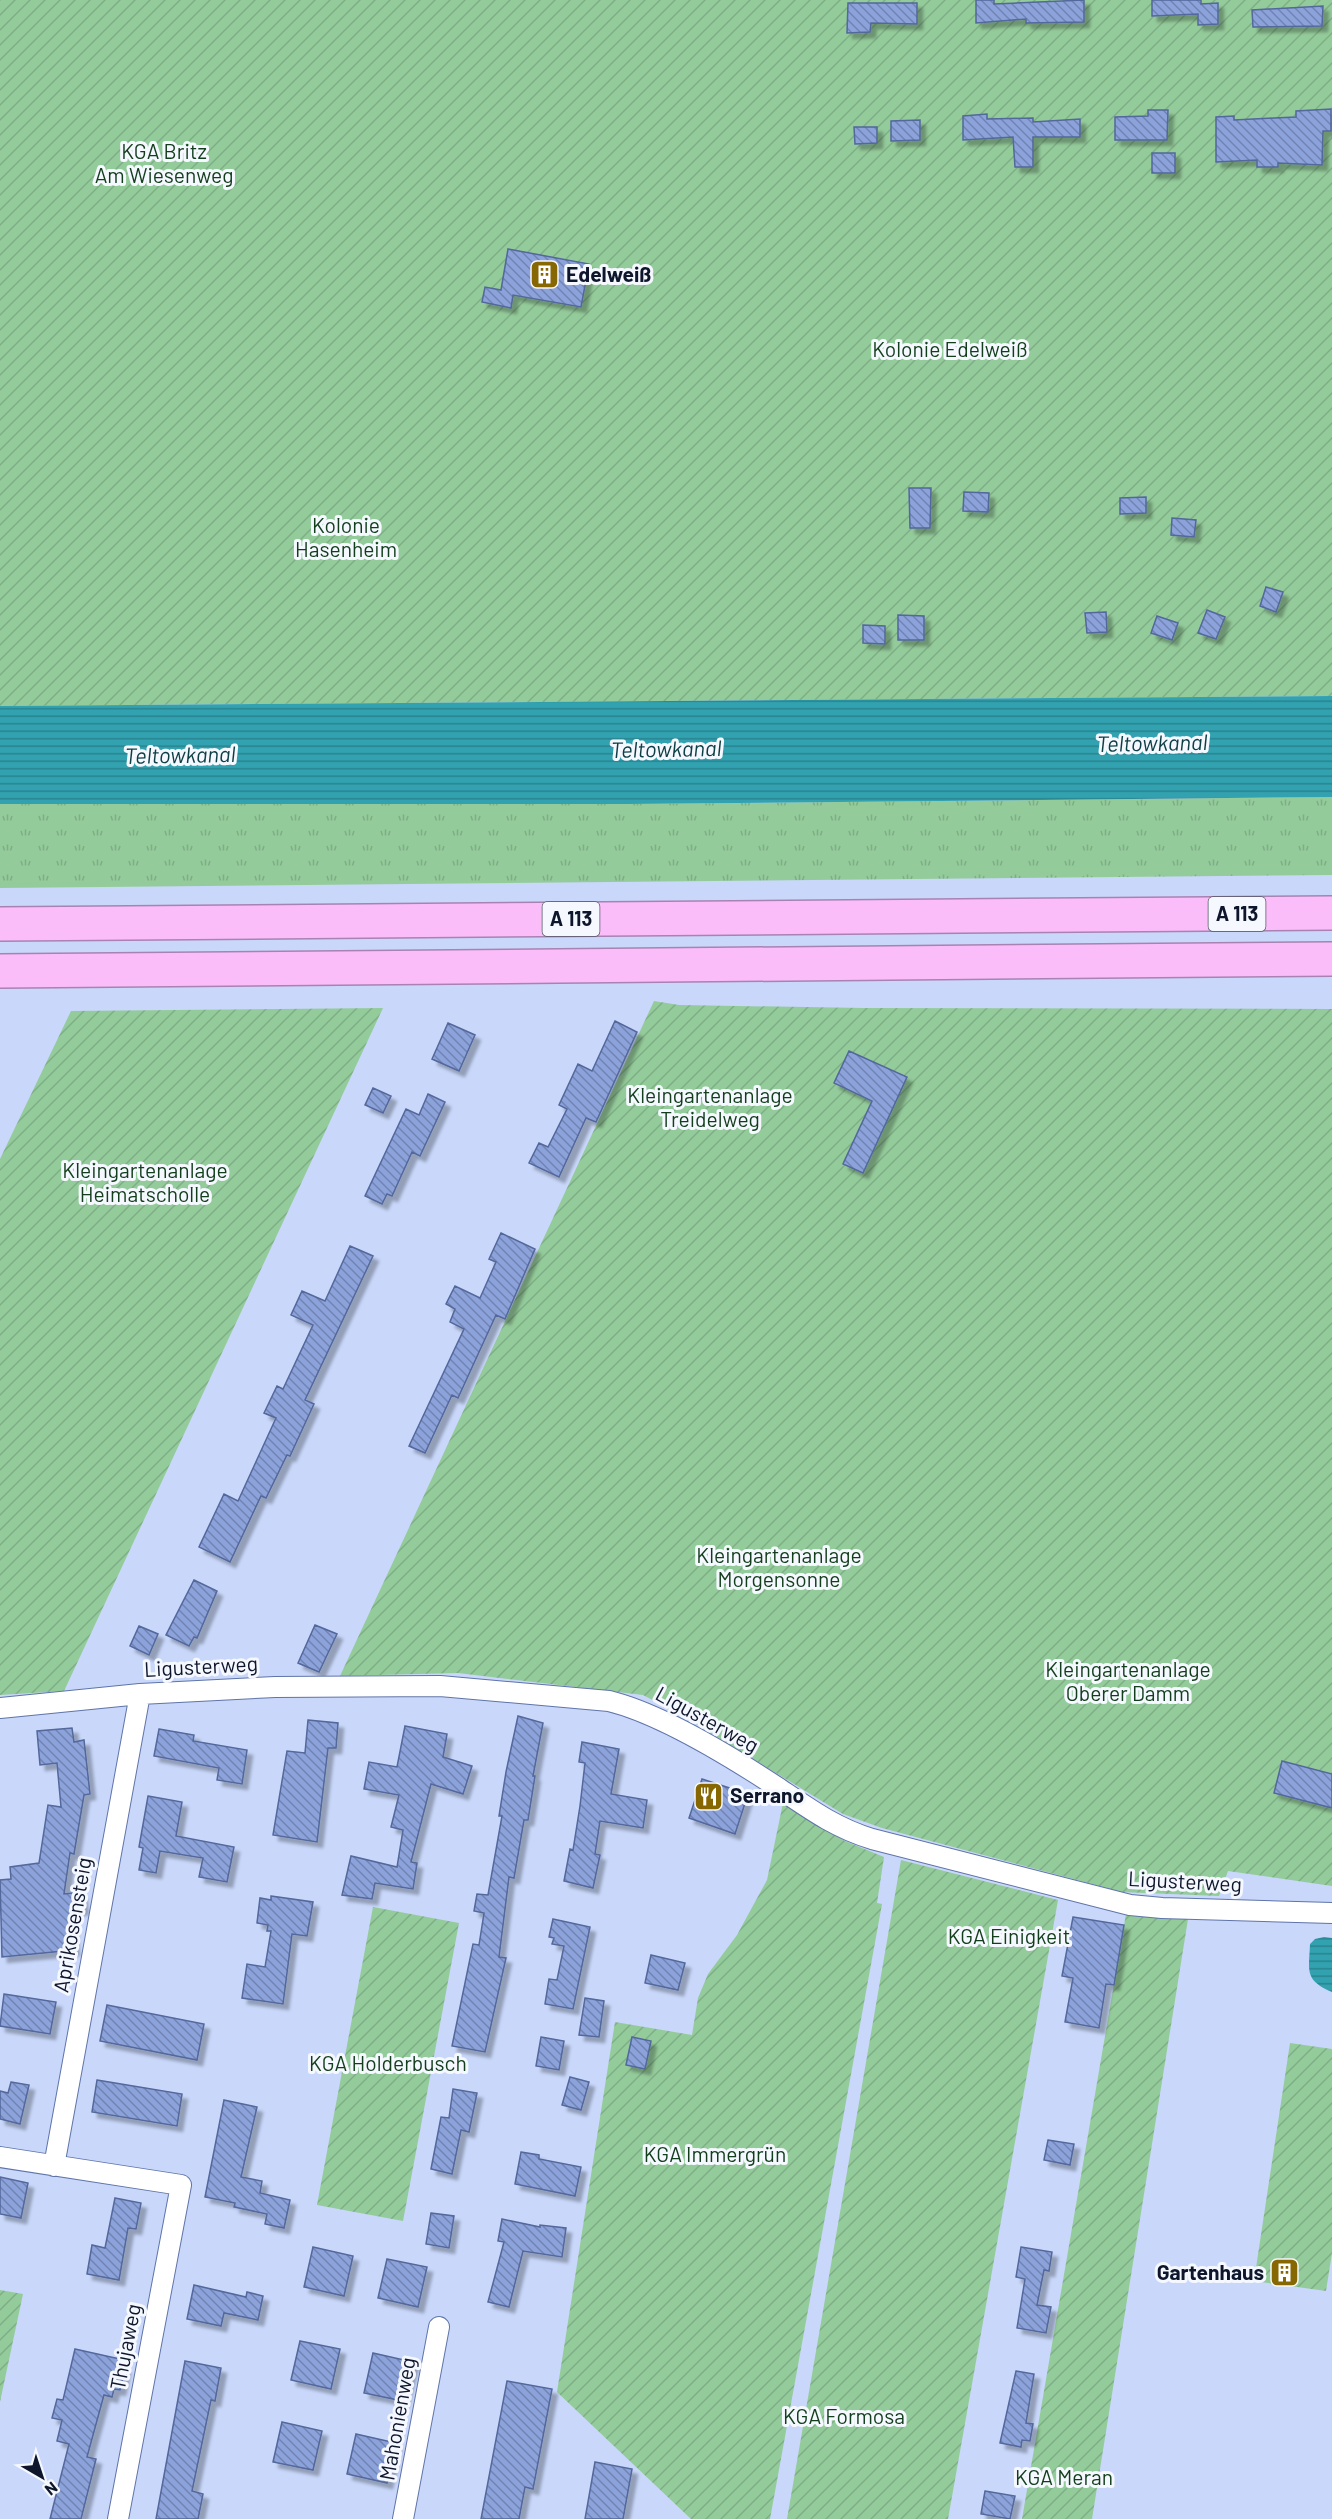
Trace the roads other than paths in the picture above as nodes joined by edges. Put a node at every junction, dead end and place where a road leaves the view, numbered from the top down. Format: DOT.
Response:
graph roads {
  1 [pos="1332,913"];
  2 [pos="0,924"];
  3 [pos="1332,959"];
  4 [pos="0,971"];
  5 [pos="140,1694"];
  6 [pos="0,1708"];
  7 [pos="1332,1913"];
  8 [pos="0,2157"];
  9 [pos="54,2166"];
  10 [pos="439,2327"];
  11 [pos="118,2519"];
  12 [pos="404,2519"];
  1 -- 2 [label="highway, A 113"];
  3 -- 4 [label="highway, A 113"];
  5 -- 6 [label="street, Ligusterweg"];
  5 -- 7 [label="street, Ligusterweg"];
  5 -- 9 [label="street, Aprikosensteig"];
  8 -- 9 [label="street"];
  9 -- 11 [label="street, Thujaweg"];
  10 -- 12 [label="street, Mahonienweg"];
}
